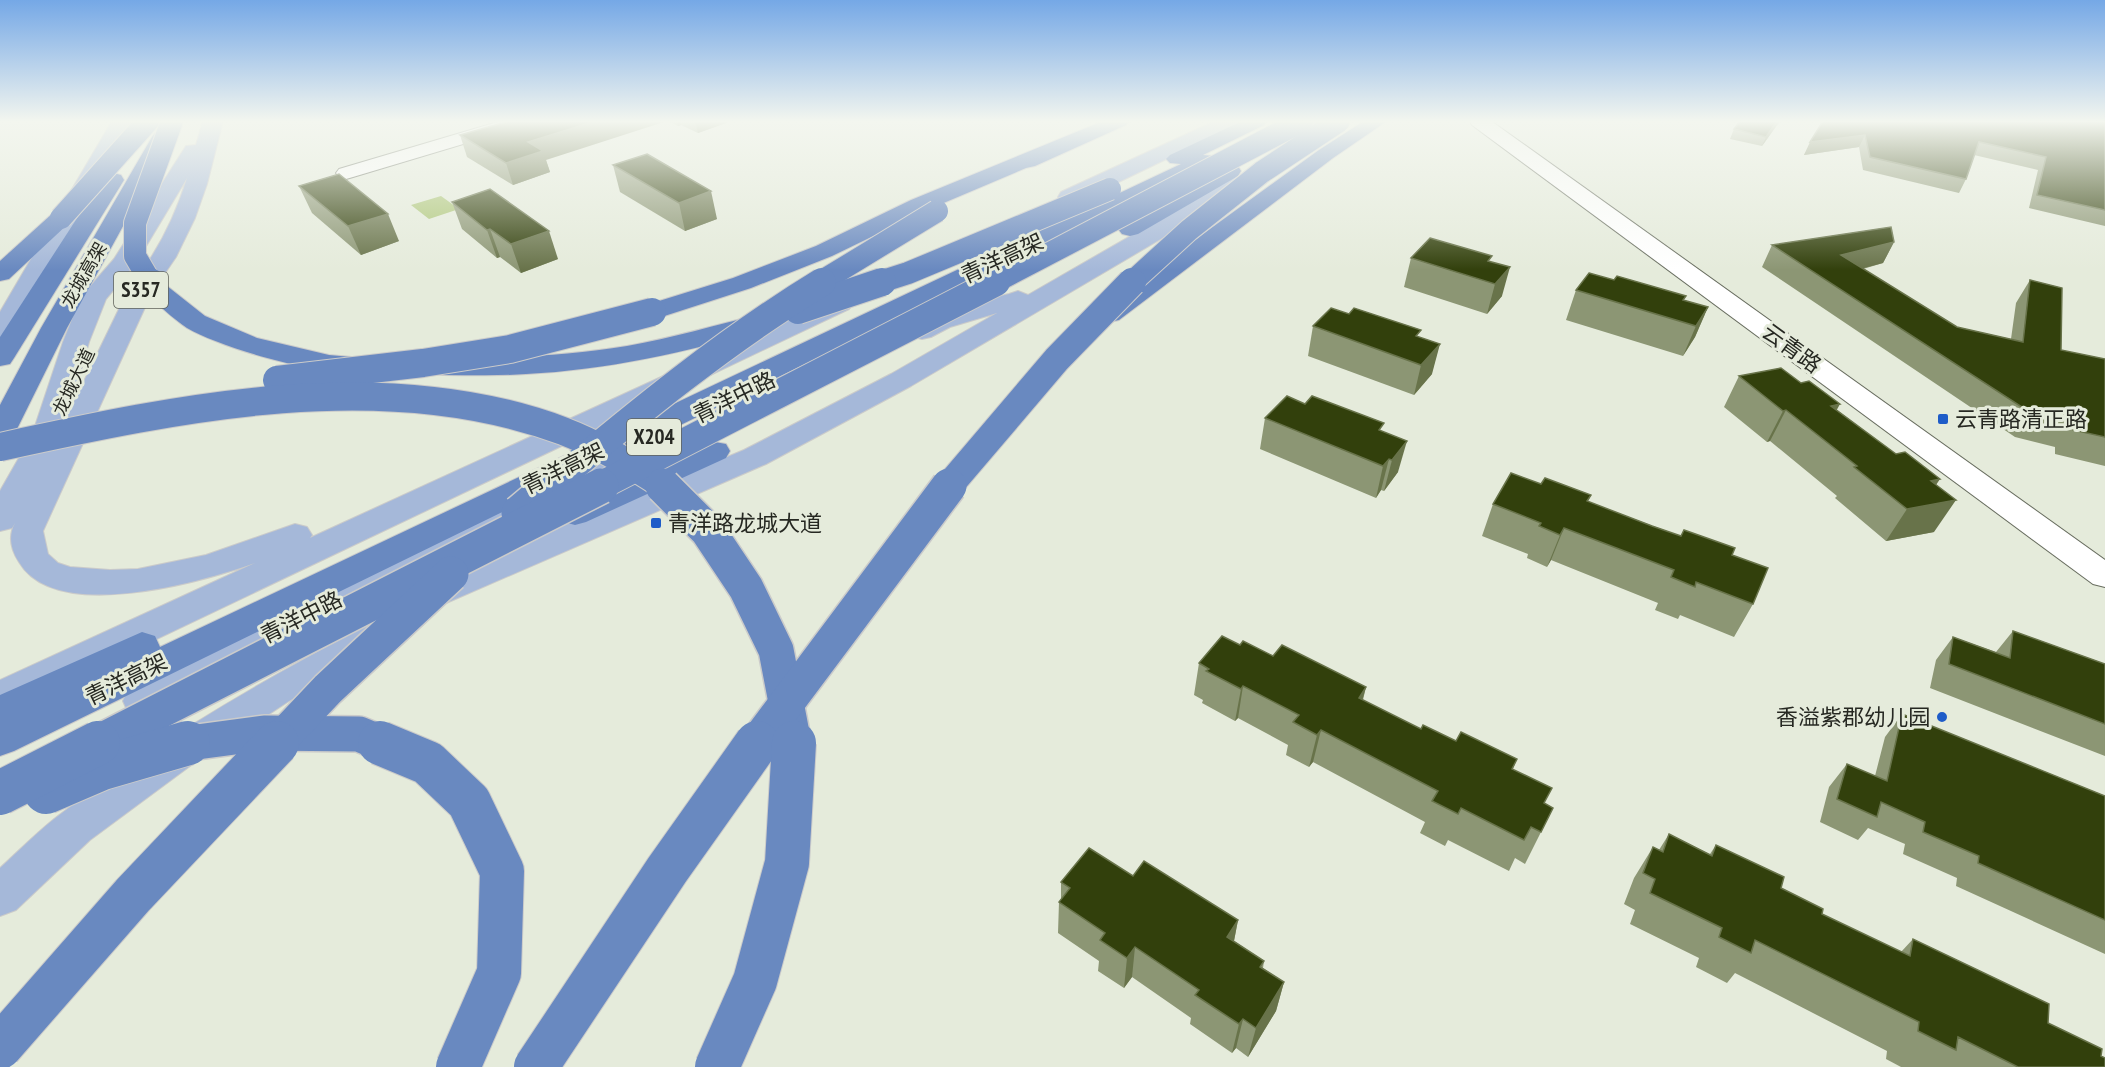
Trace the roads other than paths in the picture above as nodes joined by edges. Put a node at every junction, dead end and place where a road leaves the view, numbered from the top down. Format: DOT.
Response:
graph roads {
  1 [pos="94,171"];
  2 [pos="109,171"];
  3 [pos="124,171"];
  4 [pos="135,171"];
  5 [pos="148,171"];
  6 [pos="181,171"];
  7 [pos="198,171"];
  8 [pos="353,171"];
  9 [pos="1002,171"];
  10 [pos="1012,171"];
  11 [pos="1124,171"];
  12 [pos="1149,171"];
  13 [pos="1201,171"];
  14 [pos="1207,171"];
  15 [pos="1219,171"];
  16 [pos="1229,171"];
  17 [pos="1238,171"];
  18 [pos="1264,171"];
  19 [pos="1303,171"];
  20 [pos="1549,171"];
  21 [pos="1570,171"];
  22 [pos="346,173"];
  23 [pos="1110,189"];
  24 [pos="0,274"];
  25 [pos="1066,285"];
  26 [pos="140,291"];
  27 [pos="782,331"];
  28 [pos="0,335"];
  29 [pos="1076,341"];
  30 [pos="0,358"];
  31 [pos="0,431"];
  32 [pos="43,445"];
  33 [pos="0,447"];
  34 [pos="398,495"];
  35 [pos="0,520"];
  36 [pos="555,543"];
  37 [pos="434,550"];
  38 [pos="2101,562"];
  39 [pos="327,625"];
  40 [pos="119,640"];
  41 [pos="0,697"];
  42 [pos="0,712"];
  43 [pos="0,740"];
  44 [pos="1,789"];
  45 [pos="0,896"];
  46 [pos="0,1047"];
  47 [pos="458,1067"];
  48 [pos="536,1067"];
  49 [pos="717,1067"];
  1 -- 28 [label="main road"];
  2 -- 24 [label="highway, bridge"];
  3 -- 30 [label="highway, 龙城高架, bridge"];
  4 -- 31 [label="highway, 龙城高架, bridge"];
  5 -- 23 [label="highway, bridge"];
  6 -- 32 [label="main road"];
  7 -- 26 [label="main road, 龙城大道 / S357"];
  8 -- 22 [label="street"];
  9 -- 31 [label="highway, bridge"];
  10 -- 46 [label="highway, bridge"];
  11 -- 27 [label="main road, 青洋中路 / X204"];
  12 -- 23 [label="highway, 青洋高架"];
  13 -- 37 [label="main road, 青洋中路 / X204"];
  14 -- 43 [label="highway, 青洋高架, bridge"];
  15 -- 39 [label="highway, bridge"];
  16 -- 39 [label="highway, bridge"];
  17 -- 25 [label="main road"];
  18 -- 29 [label="highway, bridge"];
  19 -- 29 [label="highway, bridge"];
  20 -- 38 [label="street, 云青路"];
  21 -- 38 [label="street, 云青路"];
  23 -- 42 [label="highway, 青洋高架, bridge"];
  25 -- 36 [label="main road"];
  25 -- 37 [label="main road"];
  26 -- 32 [label="main road, 龙城大道 / S357"];
  26 -- 34 [label="main road"];
  27 -- 34 [label="main road"];
  27 -- 40 [label="main road, 青洋中路 / X204"];
  29 -- 48 [label="highway, bridge"];
  32 -- 35 [label="main road, 龙城大道 / S357"];
  33 -- 49 [label="highway, bridge"];
  34 -- 40 [label="main road"];
  36 -- 44 [label="main road"];
  36 -- 45 [label="main road"];
  37 -- 44 [label="main road, 青洋中路 / X204"];
  39 -- 44 [label="highway, bridge"];
  40 -- 41 [label="main road, 青洋中路 / X204"];
  44 -- 47 [label="highway, bridge"];
}
